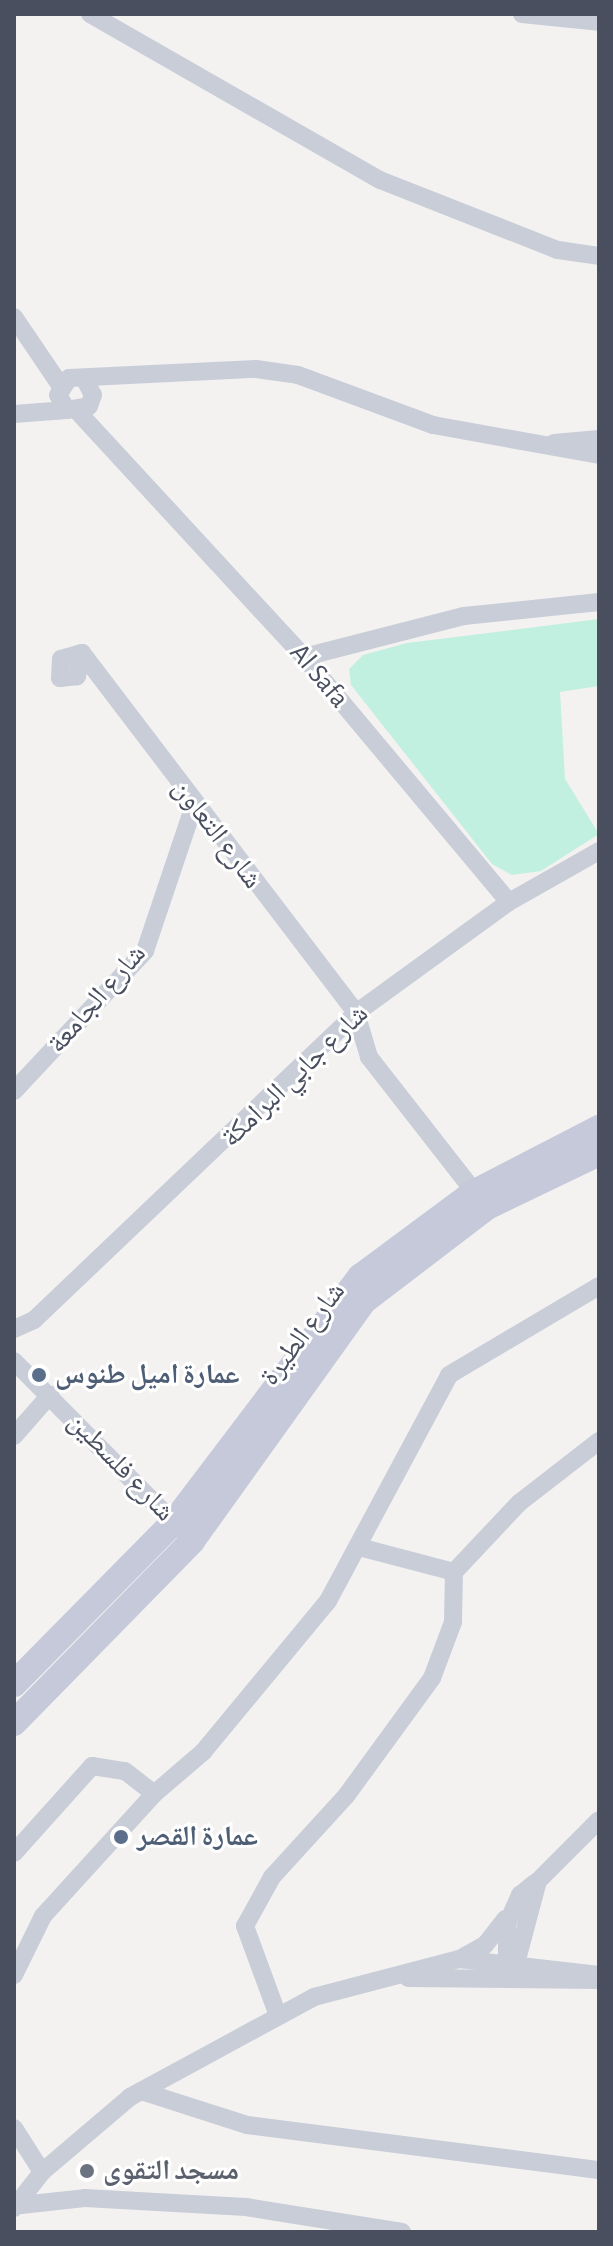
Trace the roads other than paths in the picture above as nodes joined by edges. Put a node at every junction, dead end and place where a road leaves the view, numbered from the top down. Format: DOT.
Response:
graph roads {
  1 [pos="90,14"];
  2 [pos="522,14"];
  3 [pos="599,22"];
  4 [pos="599,256"];
  5 [pos="16,321"];
  6 [pos="76,393"];
  7 [pos="14,413"];
  8 [pos="599,439"];
  9 [pos="551,444"];
  10 [pos="599,455"];
  11 [pos="599,602"];
  12 [pos="82,653"];
  13 [pos="304,657"];
  14 [pos="194,805"];
  15 [pos="599,851"];
  16 [pos="509,902"];
  17 [pos="356,1013"];
  18 [pos="14,1091"];
  19 [pos="599,1128"];
  20 [pos="599,1153"];
  21 [pos="480,1200"];
  22 [pos="599,1286"];
  23 [pos="14,1329"];
  24 [pos="14,1361"];
  25 [pos="50,1395"];
  26 [pos="14,1436"];
  27 [pos="599,1441"];
  28 [pos="174,1522"];
  29 [pos="192,1541"];
  30 [pos="359,1547"];
  31 [pos="454,1572"];
  32 [pos="14,1684"];
  33 [pos="14,1723"];
  34 [pos="154,1794"];
  35 [pos="599,1820"];
  36 [pos="14,1853"];
  37 [pos="538,1881"];
  38 [pos="513,1906"];
  39 [pos="526,1923"];
  40 [pos="459,1959"];
  41 [pos="511,1966"];
  42 [pos="558,1966"];
  43 [pos="14,1975"];
  44 [pos="599,1978"];
  45 [pos="381,1980"];
  46 [pos="277,2013"];
  47 [pos="141,2091"];
  48 [pos="14,2128"];
  49 [pos="599,2170"];
  50 [pos="42,2172"];
  51 [pos="17,2206"];
  52 [pos="402,2232"];
  1 -- 4 [label="street"];
  2 -- 3 [label="street"];
  5 -- 6 [label="street, Al Safa"];
  6 -- 7 [label="street"];
  6 -- 9 [label="street"];
  6 -- 13 [label="street, Al Safa"];
  8 -- 9 [label="street"];
  9 -- 10 [label="street"];
  11 -- 13 [label="street"];
  12 -- 14 [label="street, شارع التعاون"];
  13 -- 16 [label="street, Al Safa"];
  14 -- 17 [label="street, شارع التعاون"];
  14 -- 18 [label="street, شارع الجامعة"];
  15 -- 16 [label="street, شارع جابي البرامكة"];
  16 -- 17 [label="street, شارع جابي البرامكة"];
  17 -- 21 [label="street"];
  17 -- 23 [label="street, شارع جابي البرامكة"];
  19 -- 21 [label="main road, شارع الطيرة"];
  20 -- 21 [label="main road, شارع الطيرة"];
  21 -- 28 [label="main road, شارع الطيرة"];
  21 -- 29 [label="main road, شارع الطيرة"];
  22 -- 30 [label="street"];
  24 -- 25 [label="street, شارع فلسطين"];
  25 -- 26 [label="street"];
  25 -- 28 [label="street, شارع فلسطين"];
  27 -- 31 [label="street"];
  28 -- 29 [label="street, شارع فلسطين"];
  28 -- 32 [label="main road, شارع الطيرة"];
  29 -- 33 [label="main road, شارع الطيرة"];
  30 -- 31 [label="street"];
  30 -- 34 [label="street"];
  31 -- 46 [label="street"];
  34 -- 36 [label="street"];
  34 -- 43 [label="street"];
  35 -- 37 [label="street"];
  37 -- 38 [label="street"];
  37 -- 39 [label="street"];
  38 -- 40 [label="street"];
  38 -- 41 [label="street"];
  39 -- 41 [label="street"];
  39 -- 42 [label="street"];
  40 -- 41 [label="street"];
  40 -- 45 [label="street"];
  41 -- 42 [label="street"];
  41 -- 44 [label="street"];
  41 -- 45 [label="street"];
  42 -- 44 [label="street"];
  45 -- 46 [label="street"];
  46 -- 47 [label="street"];
  47 -- 49 [label="street"];
  47 -- 50 [label="street"];
  48 -- 50 [label="street"];
  50 -- 51 [label="street"];
  51 -- 52 [label="street"];
}
